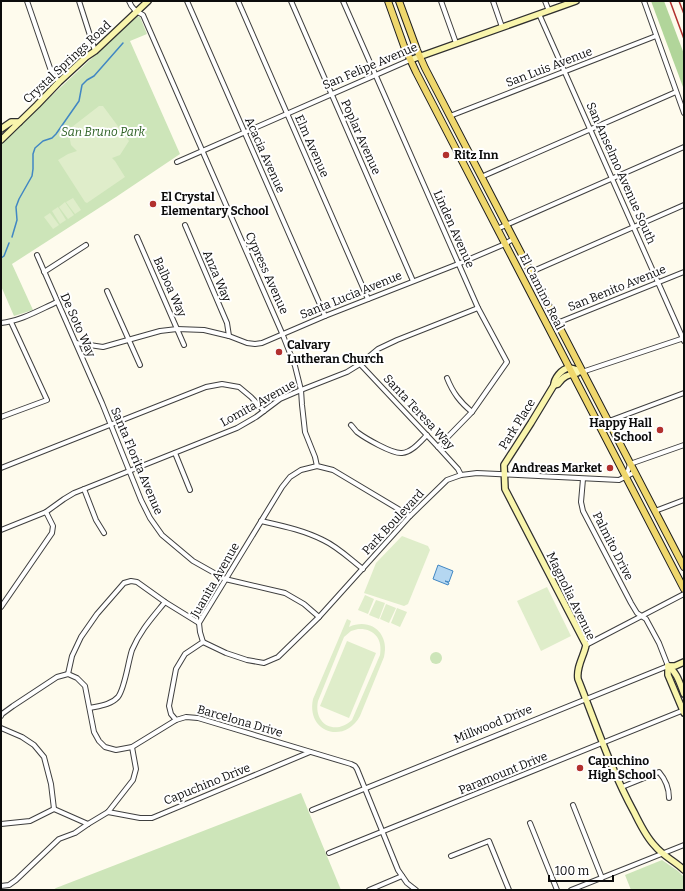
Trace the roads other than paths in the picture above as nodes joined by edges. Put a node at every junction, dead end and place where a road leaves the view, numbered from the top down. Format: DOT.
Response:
graph roads {
  1 [pos="27,1"];
  2 [pos="79,1"];
  3 [pos="129,1"];
  4 [pos="148,1"];
  5 [pos="187,1"];
  6 [pos="238,1"];
  7 [pos="291,1"];
  8 [pos="343,1"];
  9 [pos="388,1"];
  10 [pos="399,1"];
  11 [pos="441,1"];
  12 [pos="493,1"];
  13 [pos="545,1"];
  14 [pos="576,1"];
  15 [pos="644,1"];
  16 [pos="549,10"];
  17 [pos="136,12"];
  18 [pos="538,14"];
  19 [pos="502,27"];
  20 [pos="656,36"];
  21 [pos="456,43"];
  22 [pos="95,50"];
  23 [pos="419,56"];
  24 [pos="410,60"];
  25 [pos="565,72"];
  26 [pos="375,75"];
  27 [pos="59,82"];
  28 [pos="676,92"];
  29 [pos="331,94"];
  30 [pos="684,113"];
  31 [pos="287,114"];
  32 [pos="450,116"];
  33 [pos="590,129"];
  34 [pos="244,132"];
  35 [pos="2,134"];
  36 [pos="684,147"];
  37 [pos="202,151"];
  38 [pos="177,162"];
  39 [pos="481,177"];
  40 [pos="612,179"];
  41 [pos="684,205"];
  42 [pos="185,225"];
  43 [pos="506,225"];
  44 [pos="634,227"];
  45 [pos="497,229"];
  46 [pos="137,237"];
  47 [pos="514,239"];
  48 [pos="505,244"];
  49 [pos="86,245"];
  50 [pos="37,255"];
  51 [pos="458,264"];
  52 [pos="44,272"];
  53 [pos="531,272"];
  54 [pos="684,272"];
  55 [pos="413,281"];
  56 [pos="659,282"];
  57 [pos="107,291"];
  58 [pos="368,299"];
  59 [pos="57,302"];
  60 [pos="478,308"];
  61 [pos="325,316"];
  62 [pos="11,322"];
  63 [pos="1,323"];
  64 [pos="557,323"];
  65 [pos="177,329"];
  66 [pos="282,333"];
  67 [pos="229,336"];
  68 [pos="684,339"];
  69 [pos="129,340"];
  70 [pos="76,343"];
  71 [pos="184,345"];
  72 [pos="360,364"];
  73 [pos="140,365"];
  74 [pos="569,368"];
  75 [pos="582,372"];
  76 [pos="572,374"];
  77 [pos="447,378"];
  78 [pos="554,386"];
  79 [pos="301,390"];
  80 [pos="684,393"];
  81 [pos="102,403"];
  82 [pos="264,411"];
  83 [pos="472,412"];
  84 [pos="1,418"];
  85 [pos="609,422"];
  86 [pos="110,425"];
  87 [pos="351,425"];
  88 [pos="427,435"];
  89 [pos="684,445"];
  90 [pos="438,447"];
  91 [pos="175,453"];
  92 [pos="630,464"];
  93 [pos="317,466"];
  94 [pos="1,468"];
  95 [pos="129,471"];
  96 [pos="635,472"];
  97 [pos="460,474"];
  98 [pos="504,475"];
  99 [pos="626,477"];
  100 [pos="583,479"];
  101 [pos="84,489"];
  102 [pos="190,490"];
  103 [pos="684,500"];
  104 [pos="655,511"];
  105 [pos="46,512"];
  106 [pos="410,516"];
  107 [pos="261,521"];
  108 [pos="1,530"];
  109 [pos="104,534"];
  110 [pos="683,565"];
  111 [pos="673,568"];
  112 [pos="363,569"];
  113 [pos="225,579"];
  114 [pos="684,589"];
  115 [pos="684,594"];
  116 [pos="165,602"];
  117 [pos="1,607"];
  118 [pos="642,616"];
  119 [pos="319,617"];
  120 [pos="199,623"];
  121 [pos="203,642"];
  122 [pos="586,645"];
  123 [pos="684,662"];
  124 [pos="668,666"];
  125 [pos="68,674"];
  126 [pos="684,694"];
  127 [pos="586,699"];
  128 [pos="90,708"];
  129 [pos="684,711"];
  130 [pos="1,716"];
  131 [pos="176,720"];
  132 [pos="1,728"];
  133 [pos="603,743"];
  134 [pos="132,747"];
  135 [pos="311,752"];
  136 [pos="622,787"];
  137 [pos="365,789"];
  138 [pos="668,798"];
  139 [pos="572,805"];
  140 [pos="54,809"];
  141 [pos="312,810"];
  142 [pos="108,812"];
  143 [pos="530,823"];
  144 [pos="1,824"];
  145 [pos="88,824"];
  146 [pos="383,832"];
  147 [pos="684,845"];
  148 [pos="329,853"];
  149 [pos="662,853"];
  150 [pos="451,856"];
  151 [pos="684,870"];
  152 [pos="402,876"];
  153 [pos="602,878"];
  154 [pos="1,886"];
  155 [pos="369,890"];
  156 [pos="416,890"];
  157 [pos="509,890"];
  158 [pos="557,890"];
  159 [pos="571,890"];
  1 -- 27 [label="street"];
  2 -- 22 [label="street"];
  3 -- 17 [label="street, Cypress Avenue"];
  4 -- 17 [label="main road, Crystal Springs Road"];
  5 -- 34 [label="street, Acacia Avenue"];
  6 -- 31 [label="street, Elm Avenue"];
  7 -- 29 [label="street, Poplar Avenue"];
  8 -- 26 [label="street, Linden Avenue"];
  9 -- 24 [label="main road, El Camino Real"];
  10 -- 23 [label="main road, El Camino Real"];
  11 -- 21 [label="street"];
  12 -- 19 [label="street"];
  13 -- 16 [label="street"];
  14 -- 16 [label="main road, San Felipe Avenue"];
  15 -- 20 [label="street"];
  16 -- 18 [label="main road, San Felipe Avenue"];
  17 -- 22 [label="main road, Crystal Springs Road"];
  17 -- 37 [label="street, Cypress Avenue"];
  18 -- 19 [label="main road, San Felipe Avenue"];
  18 -- 25 [label="street, San Anselmo Avenue South"];
  19 -- 21 [label="main road, San Felipe Avenue"];
  20 -- 25 [label="street, San Luis Avenue"];
  20 -- 28 [label="street"];
  21 -- 23 [label="main road, San Felipe Avenue"];
  22 -- 27 [label="main road, Crystal Springs Road"];
  23 -- 24 [label="main road, San Felipe Avenue"];
  23 -- 32 [label="main road, El Camino Real"];
  24 -- 26 [label="street, San Felipe Avenue"];
  24 -- 45 [label="main road, El Camino Real"];
  25 -- 32 [label="street, San Luis Avenue"];
  25 -- 33 [label="street, San Anselmo Avenue South"];
  26 -- 29 [label="street, San Felipe Avenue"];
  26 -- 51 [label="street, Linden Avenue"];
  27 -- 35 [label="main road, Crystal Springs Road"];
  28 -- 30 [label="street"];
  28 -- 33 [label="street"];
  29 -- 31 [label="street, San Felipe Avenue"];
  29 -- 55 [label="street, Poplar Avenue"];
  31 -- 34 [label="street, San Felipe Avenue"];
  31 -- 58 [label="street, Elm Avenue"];
  32 -- 39 [label="main road, El Camino Real"];
  33 -- 39 [label="street"];
  33 -- 40 [label="street, San Anselmo Avenue South"];
  34 -- 37 [label="street, San Felipe Avenue"];
  34 -- 61 [label="street, Acacia Avenue"];
  36 -- 40 [label="street"];
  37 -- 38 [label="street, San Felipe Avenue"];
  37 -- 66 [label="street, Cypress Avenue"];
  39 -- 43 [label="main road, El Camino Real"];
  40 -- 43 [label="street"];
  40 -- 44 [label="street, San Anselmo Avenue South"];
  41 -- 44 [label="street"];
  42 -- 67 [label="street, Anza Way"];
  43 -- 45 [label="street"];
  43 -- 47 [label="main road, El Camino Real"];
  44 -- 53 [label="street"];
  44 -- 56 [label="street, San Anselmo Avenue South"];
  45 -- 48 [label="main road, El Camino Real"];
  46 -- 65 [label="street, Balboa Way"];
  47 -- 48 [label="street, Santa Lucia Avenue"];
  47 -- 53 [label="main road, El Camino Real"];
  48 -- 51 [label="street, Santa Lucia Avenue"];
  48 -- 74 [label="main road, El Camino Real"];
  49 -- 52 [label="street"];
  50 -- 52 [label="street, De Soto Way"];
  51 -- 55 [label="street, Santa Lucia Avenue"];
  51 -- 60 [label="street, Linden Avenue"];
  52 -- 59 [label="street, De Soto Way"];
  53 -- 64 [label="main road, El Camino Real"];
  54 -- 56 [label="street, San Benito Avenue"];
  55 -- 58 [label="street, Santa Lucia Avenue"];
  56 -- 64 [label="street, San Benito Avenue"];
  56 -- 68 [label="street, San Anselmo Avenue South"];
  57 -- 69 [label="street"];
  58 -- 61 [label="street, Santa Lucia Avenue"];
  59 -- 62 [label="street"];
  59 -- 70 [label="street, De Soto Way"];
  60 -- 72 [label="street, Lomita Avenue"];
  60 -- 83 [label="street, Linden Avenue"];
  61 -- 66 [label="street, Santa Lucia Avenue"];
  62 -- 63 [label="street"];
  62 -- 84 [label="street"];
  64 -- 75 [label="main road, El Camino Real"];
  65 -- 67 [label="street, Santa Lucia Avenue"];
  65 -- 69 [label="street, Santa Lucia Avenue"];
  65 -- 71 [label="street, Balboa Way"];
  66 -- 67 [label="street, Santa Lucia Avenue"];
  66 -- 79 [label="street, Cypress Avenue"];
  68 -- 75 [label="street"];
  69 -- 70 [label="street, Santa Lucia Avenue"];
  69 -- 73 [label="street"];
  70 -- 81 [label="street, De Soto Way"];
  72 -- 79 [label="street, Lomita Avenue"];
  72 -- 88 [label="street, Santa Teresa Way"];
  74 -- 75 [label="main road"];
  74 -- 76 [label="main road, El Camino Real"];
  74 -- 78 [label="main road, Park Place"];
  75 -- 76 [label="main road, Park Place"];
  75 -- 85 [label="main road, El Camino Real"];
  76 -- 78 [label="main road, Park Place"];
  76 -- 99 [label="main road, El Camino Real"];
  77 -- 83 [label="street"];
  78 -- 98 [label="main road, Park Place"];
  79 -- 82 [label="street, Lomita Avenue"];
  79 -- 93 [label="street, Cypress Avenue"];
  80 -- 85 [label="street"];
  81 -- 86 [label="street, Santa Florita Avenue"];
  82 -- 86 [label="street"];
  82 -- 91 [label="street, Lomita Avenue"];
  83 -- 90 [label="street, Linden Avenue"];
  85 -- 92 [label="main road, El Camino Real"];
  86 -- 94 [label="street"];
  86 -- 95 [label="street, Santa Florita Avenue"];
  87 -- 88 [label="street"];
  88 -- 90 [label="street, Santa Teresa Way"];
  89 -- 92 [label="street"];
  90 -- 97 [label="street, Santa Teresa Way"];
  91 -- 95 [label="street, Lomita Avenue"];
  91 -- 102 [label="street"];
  92 -- 96 [label="main road, El Camino Real"];
  92 -- 99 [label="street"];
  93 -- 106 [label="street"];
  93 -- 107 [label="street, Juanita Avenue"];
  95 -- 101 [label="street, Lomita Avenue"];
  95 -- 113 [label="street, Santa Florita Avenue"];
  96 -- 99 [label="street, Park Boulevard"];
  96 -- 104 [label="main road, El Camino Real"];
  97 -- 98 [label="street, Park Boulevard"];
  97 -- 106 [label="street, Park Boulevard"];
  98 -- 100 [label="street, Park Boulevard"];
  98 -- 122 [label="main road, Magnolia Avenue"];
  99 -- 100 [label="street, Park Boulevard"];
  99 -- 111 [label="main road, El Camino Real"];
  100 -- 118 [label="street, Palmito Drive"];
  101 -- 105 [label="street, Lomita Avenue"];
  101 -- 109 [label="street"];
  103 -- 104 [label="street"];
  104 -- 110 [label="main road, El Camino Real"];
  105 -- 108 [label="street, Lomita Avenue"];
  105 -- 117 [label="street"];
  106 -- 112 [label="street, Park Boulevard"];
  107 -- 112 [label="street"];
  107 -- 113 [label="street, Juanita Avenue"];
  110 -- 111 [label="street"];
  111 -- 114 [label="main road, El Camino Real"];
  112 -- 119 [label="street, Park Boulevard"];
  113 -- 119 [label="street, Santa Florita Avenue"];
  113 -- 120 [label="street, Juanita Avenue"];
  115 -- 118 [label="street"];
  116 -- 120 [label="street"];
  116 -- 125 [label="street"];
  116 -- 128 [label="street"];
  118 -- 122 [label="street"];
  118 -- 124 [label="street, Palmito Drive"];
  119 -- 121 [label="street, Park Boulevard"];
  120 -- 121 [label="street, Juanita Avenue"];
  121 -- 131 [label="street"];
  122 -- 127 [label="main road, Magnolia Avenue"];
  123 -- 124 [label="main road, Millwood Drive"];
  124 -- 126 [label="main road"];
  124 -- 127 [label="street, Millwood Drive"];
  124 -- 129 [label="main road"];
  125 -- 128 [label="street, Barcelona Drive"];
  125 -- 130 [label="street"];
  127 -- 133 [label="main road, Magnolia Avenue"];
  127 -- 137 [label="street, Millwood Drive"];
  128 -- 134 [label="street, Barcelona Drive"];
  129 -- 133 [label="street, Paramount Drive"];
  131 -- 134 [label="street, Barcelona Drive"];
  131 -- 135 [label="street, Barcelona Drive"];
  132 -- 140 [label="street"];
  133 -- 136 [label="main road, Magnolia Avenue"];
  133 -- 146 [label="street, Paramount Drive"];
  134 -- 142 [label="street"];
  135 -- 137 [label="street, Barcelona Drive"];
  135 -- 142 [label="street, Capuchino Drive"];
  136 -- 138 [label="street"];
  136 -- 149 [label="main road, Magnolia Avenue"];
  137 -- 141 [label="street, Millwood Drive"];
  137 -- 146 [label="street, Barcelona Drive"];
  139 -- 153 [label="street"];
  140 -- 144 [label="street"];
  140 -- 145 [label="street"];
  142 -- 145 [label="street"];
  143 -- 158 [label="street"];
  145 -- 154 [label="street"];
  146 -- 148 [label="street, Paramount Drive"];
  146 -- 152 [label="street, Barcelona Drive"];
  147 -- 149 [label="street"];
  149 -- 151 [label="main road, Magnolia Avenue"];
  149 -- 153 [label="street"];
  150 -- 157 [label="street"];
  152 -- 155 [label="street"];
  152 -- 156 [label="street, Barcelona Drive"];
  153 -- 159 [label="street"];
}
